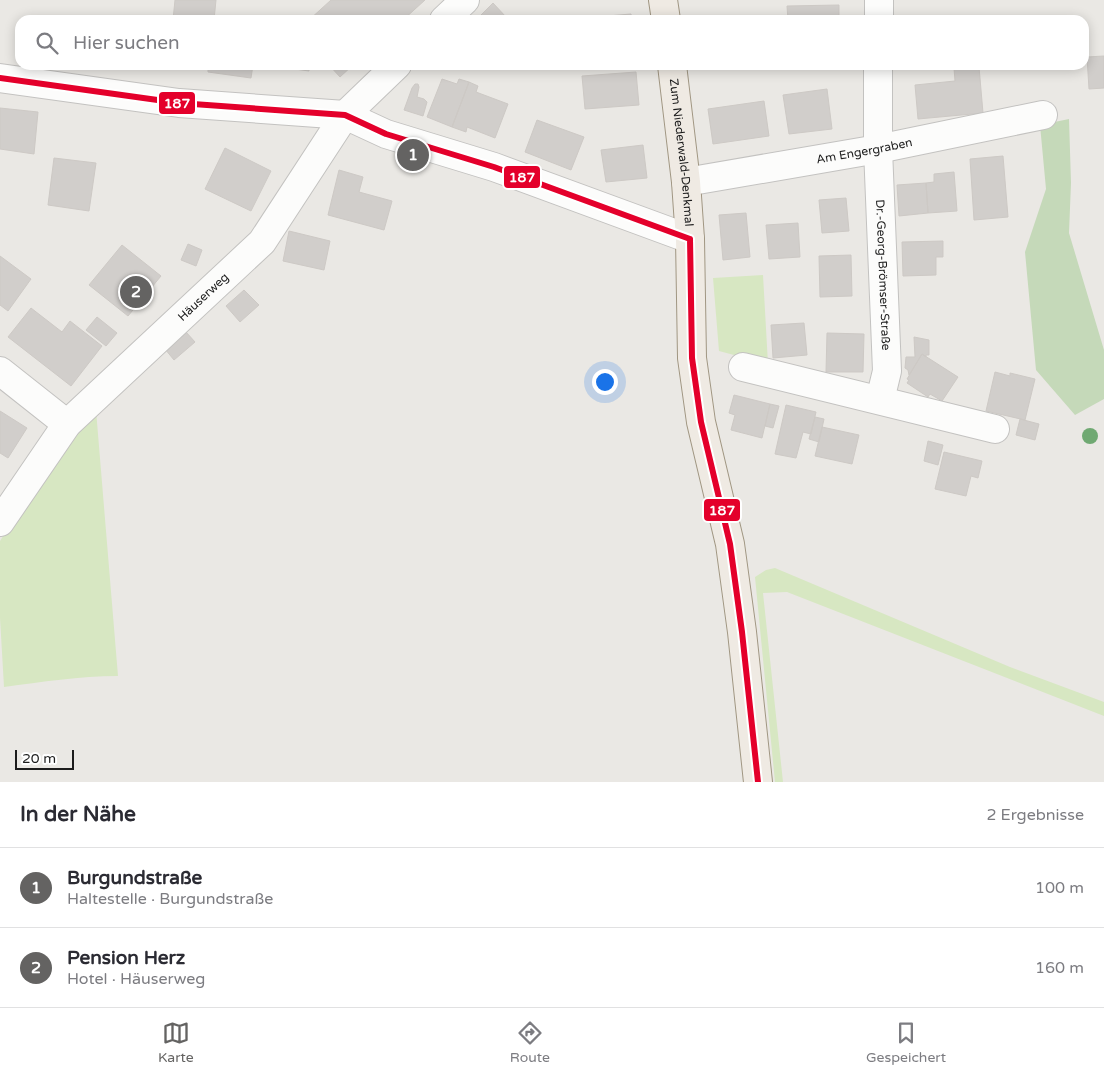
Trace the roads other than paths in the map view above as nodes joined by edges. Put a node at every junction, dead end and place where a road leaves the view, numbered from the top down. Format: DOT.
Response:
graph roads {
  1 [pos="465,0"];
  2 [pos="663,0"];
  3 [pos="879,0"];
  4 [pos="449,15"];
  5 [pos="665,15"];
  6 [pos="878,15"];
  7 [pos="392,70"];
  8 [pos="673,70"];
  9 [pos="878,70"];
  10 [pos="0,78"];
  11 [pos="345,115"];
  12 [pos="1043,115"];
  13 [pos="878,149"];
  14 [pos="686,182"];
  15 [pos="690,238"];
  16 [pos="743,367"];
  17 [pos="0,371"];
  18 [pos="880,400"];
  19 [pos="67,424"];
  20 [pos="995,429"];
  21 [pos="0,522"];
  22 [pos="758,782"];
  1 -- 4 [label="street"];
  2 -- 5 [label="main road"];
  3 -- 6 [label="street"];
  7 -- 11 [label="street, Häuserweg"];
  8 -- 14 [label="main road, Zum Niederwald-Denkmal"];
  9 -- 13 [label="street, Dr.-Georg-Brömser-Straße"];
  10 -- 11 [label="street"];
  11 -- 15 [label="street"];
  11 -- 19 [label="street, Häuserweg"];
  12 -- 13 [label="street, Am Engergraben"];
  13 -- 14 [label="street, Am Engergraben"];
  13 -- 18 [label="street, Dr.-Georg-Brömser-Straße"];
  14 -- 15 [label="main road, Zum Niederwald-Denkmal"];
  15 -- 22 [label="main road, Zum Niederwald-Denkmal"];
  16 -- 18 [label="street"];
  17 -- 19 [label="street"];
  18 -- 20 [label="street"];
  19 -- 21 [label="street, Häuserweg"];
}
